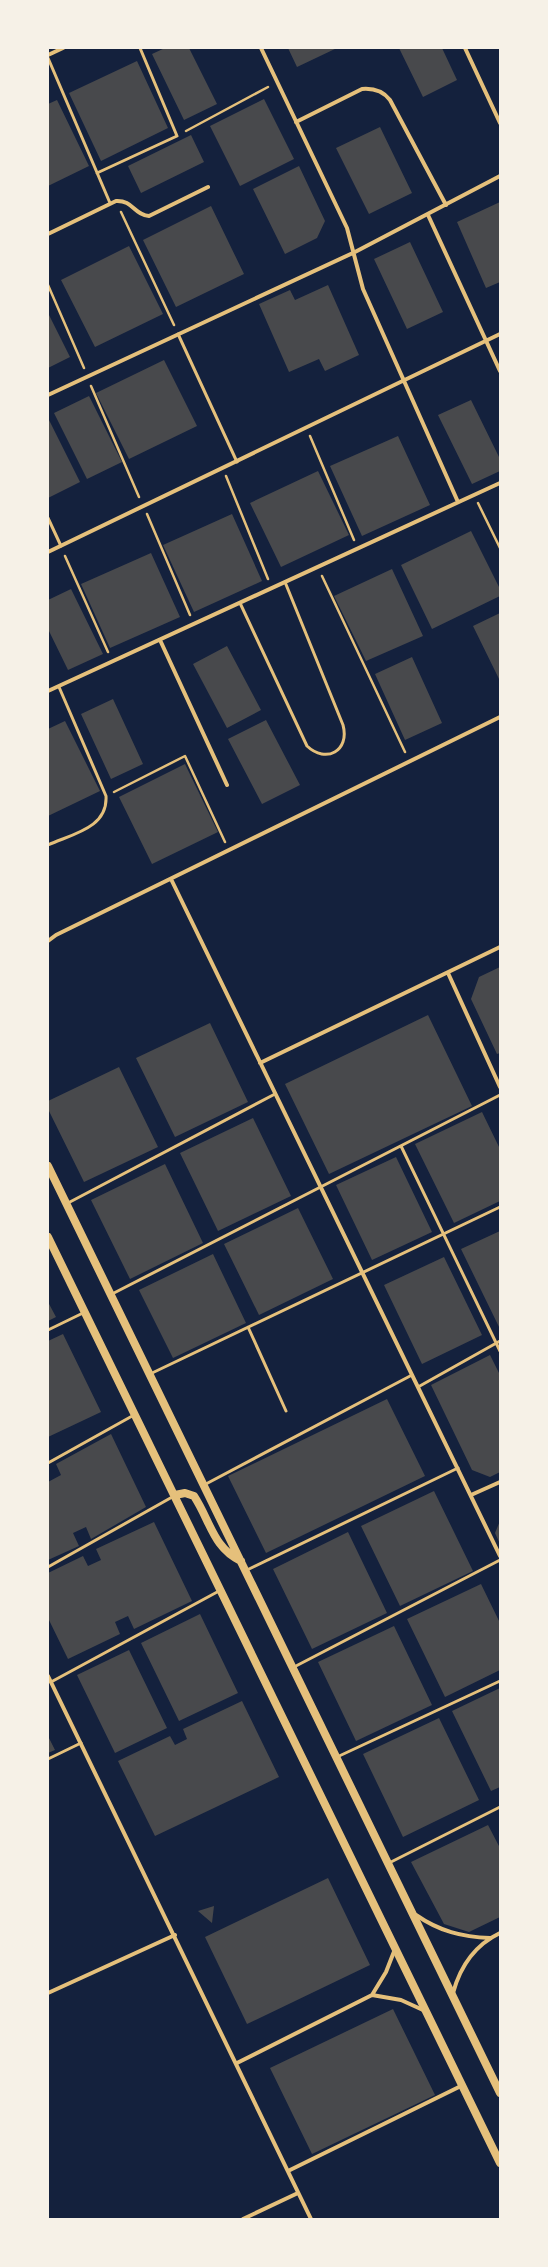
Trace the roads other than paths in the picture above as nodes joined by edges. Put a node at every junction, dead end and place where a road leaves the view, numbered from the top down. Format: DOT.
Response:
graph roads {
  1 [pos="63,48"];
  2 [pos="140,48"];
  3 [pos="261,48"];
  4 [pos="465,48"];
  5 [pos="56,49"];
  6 [pos="48,57"];
  7 [pos="296,122"];
  8 [pos="500,123"];
  9 [pos="97,173"];
  10 [pos="500,176"];
  11 [pos="208,187"];
  12 [pos="110,203"];
  13 [pos="446,205"];
  14 [pos="428,215"];
  15 [pos="48,234"];
  16 [pos="355,252"];
  17 [pos="178,334"];
  18 [pos="500,334"];
  19 [pos="486,341"];
  20 [pos="500,371"];
  21 [pos="403,381"];
  22 [pos="48,395"];
  23 [pos="237,462"];
  24 [pos="500,483"];
  25 [pos="458,502"];
  26 [pos="48,518"];
  27 [pos="61,546"];
  28 [pos="48,552"];
  29 [pos="285,582"];
  30 [pos="240,603"];
  31 [pos="160,640"];
  32 [pos="59,687"];
  33 [pos="48,691"];
  34 [pos="500,717"];
  35 [pos="227,785"];
  36 [pos="48,845"];
  37 [pos="171,879"];
  38 [pos="56,935"];
  39 [pos="48,936"];
  40 [pos="48,941"];
  41 [pos="500,947"];
  42 [pos="448,973"];
  43 [pos="260,1063"];
  44 [pos="500,1087"];
  45 [pos="275,1094"];
  46 [pos="500,1095"];
  47 [pos="401,1146"];
  48 [pos="48,1166"];
  49 [pos="321,1187"];
  50 [pos="66,1204"];
  51 [pos="500,1207"];
  52 [pos="444,1234"];
  53 [pos="48,1237"];
  54 [pos="363,1272"];
  55 [pos="111,1295"];
  56 [pos="85,1312"];
  57 [pos="248,1327"];
  58 [pos="48,1330"];
  59 [pos="500,1341"];
  60 [pos="496,1343"];
  61 [pos="500,1351"];
  62 [pos="150,1374"];
  63 [pos="412,1375"];
  64 [pos="418,1387"];
  65 [pos="286,1410"];
  66 [pos="135,1414"];
  67 [pos="48,1463"];
  68 [pos="458,1468"];
  69 [pos="500,1482"];
  70 [pos="204,1485"];
  71 [pos="175,1495"];
  72 [pos="471,1495"];
  73 [pos="500,1556"];
  74 [pos="500,1560"];
  75 [pos="241,1561"];
  76 [pos="48,1567"];
  77 [pos="246,1571"];
  78 [pos="221,1590"];
  79 [pos="293,1667"];
  80 [pos="48,1676"];
  81 [pos="500,1681"];
  82 [pos="51,1682"];
  83 [pos="81,1743"];
  84 [pos="337,1757"];
  85 [pos="48,1759"];
  86 [pos="500,1807"];
  87 [pos="389,1863"];
  88 [pos="415,1915"];
  89 [pos="500,1933"];
  90 [pos="175,1935"];
  91 [pos="490,1938"];
  92 [pos="396,1947"];
  93 [pos="48,1993"];
  94 [pos="372,1995"];
  95 [pos="453,1996"];
  96 [pos="427,2012"];
  97 [pos="236,2063"];
  98 [pos="463,2085"];
  99 [pos="500,2093"];
  100 [pos="500,2163"];
  101 [pos="288,2171"];
  102 [pos="298,2193"];
  103 [pos="243,2219"];
  104 [pos="311,2219"];
  1 -- 5 [label="street"];
  2 -- 9 [label="lane"];
  3 -- 7 [label="street"];
  4 -- 8 [label="street"];
  5 -- 6 [label="street"];
  6 -- 9 [label="lane"];
  7 -- 13 [label="street"];
  7 -- 16 [label="street"];
  9 -- 12 [label="lane"];
  10 -- 13 [label="street"];
  11 -- 12 [label="street"];
  12 -- 15 [label="street"];
  13 -- 14 [label="street"];
  14 -- 16 [label="street"];
  14 -- 19 [label="street"];
  16 -- 17 [label="street"];
  16 -- 21 [label="street"];
  17 -- 22 [label="street"];
  17 -- 23 [label="lane"];
  18 -- 19 [label="street"];
  19 -- 20 [label="street"];
  19 -- 21 [label="street"];
  21 -- 23 [label="street"];
  21 -- 25 [label="street"];
  23 -- 27 [label="street"];
  24 -- 25 [label="street"];
  25 -- 29 [label="street"];
  26 -- 27 [label="lane"];
  27 -- 28 [label="street"];
  29 -- 30 [label="street"];
  29 -- 30 [label="lane"];
  30 -- 31 [label="street"];
  31 -- 32 [label="street"];
  31 -- 35 [label="street"];
  32 -- 33 [label="street"];
  32 -- 36 [label="lane"];
  34 -- 37 [label="street"];
  37 -- 38 [label="street"];
  37 -- 43 [label="street"];
  38 -- 39 [label="street"];
  38 -- 40 [label="street"];
  41 -- 42 [label="street"];
  42 -- 43 [label="street"];
  42 -- 44 [label="street"];
  43 -- 45 [label="street"];
  45 -- 49 [label="street"];
  45 -- 50 [label="lane"];
  46 -- 47 [label="lane"];
  47 -- 49 [label="lane"];
  47 -- 52 [label="lane"];
  48 -- 50 [label="main road"];
  49 -- 54 [label="street"];
  49 -- 55 [label="lane"];
  50 -- 55 [label="main road"];
  51 -- 52 [label="lane"];
  52 -- 54 [label="lane"];
  52 -- 60 [label="lane"];
  53 -- 56 [label="main road"];
  54 -- 57 [label="lane"];
  54 -- 63 [label="street"];
  55 -- 62 [label="main road"];
  56 -- 58 [label="lane"];
  56 -- 66 [label="main road"];
  57 -- 62 [label="lane"];
  57 -- 65 [label="lane"];
  59 -- 60 [label="lane"];
  60 -- 61 [label="lane"];
  60 -- 64 [label="lane"];
  62 -- 70 [label="main road"];
  63 -- 64 [label="street"];
  63 -- 70 [label="lane"];
  64 -- 68 [label="street"];
  66 -- 67 [label="lane"];
  66 -- 71 [label="main road"];
  68 -- 72 [label="street"];
  68 -- 77 [label="lane"];
  69 -- 72 [label="street"];
  70 -- 75 [label="main road"];
  71 -- 75 [label="main road"];
  71 -- 76 [label="lane"];
  71 -- 78 [label="main road"];
  72 -- 73 [label="street"];
  74 -- 79 [label="lane"];
  75 -- 77 [label="main road"];
  77 -- 79 [label="main road"];
  78 -- 82 [label="lane"];
  78 -- 92 [label="main road"];
  79 -- 84 [label="main road"];
  80 -- 82 [label="street"];
  81 -- 84 [label="lane"];
  82 -- 83 [label="street"];
  83 -- 85 [label="lane"];
  83 -- 90 [label="street"];
  84 -- 87 [label="main road"];
  86 -- 87 [label="lane"];
  87 -- 88 [label="main road"];
  88 -- 91 [label="street"];
  88 -- 95 [label="main road"];
  89 -- 91 [label="street"];
  90 -- 93 [label="street"];
  90 -- 97 [label="street"];
  91 -- 95 [label="street"];
  92 -- 94 [label="street"];
  92 -- 96 [label="main road"];
  94 -- 96 [label="street"];
  94 -- 97 [label="street"];
  95 -- 99 [label="main road"];
  96 -- 98 [label="main road"];
  97 -- 101 [label="street"];
  98 -- 100 [label="main road"];
  98 -- 101 [label="street"];
  101 -- 102 [label="street"];
  102 -- 103 [label="street"];
  102 -- 104 [label="street"];
}
